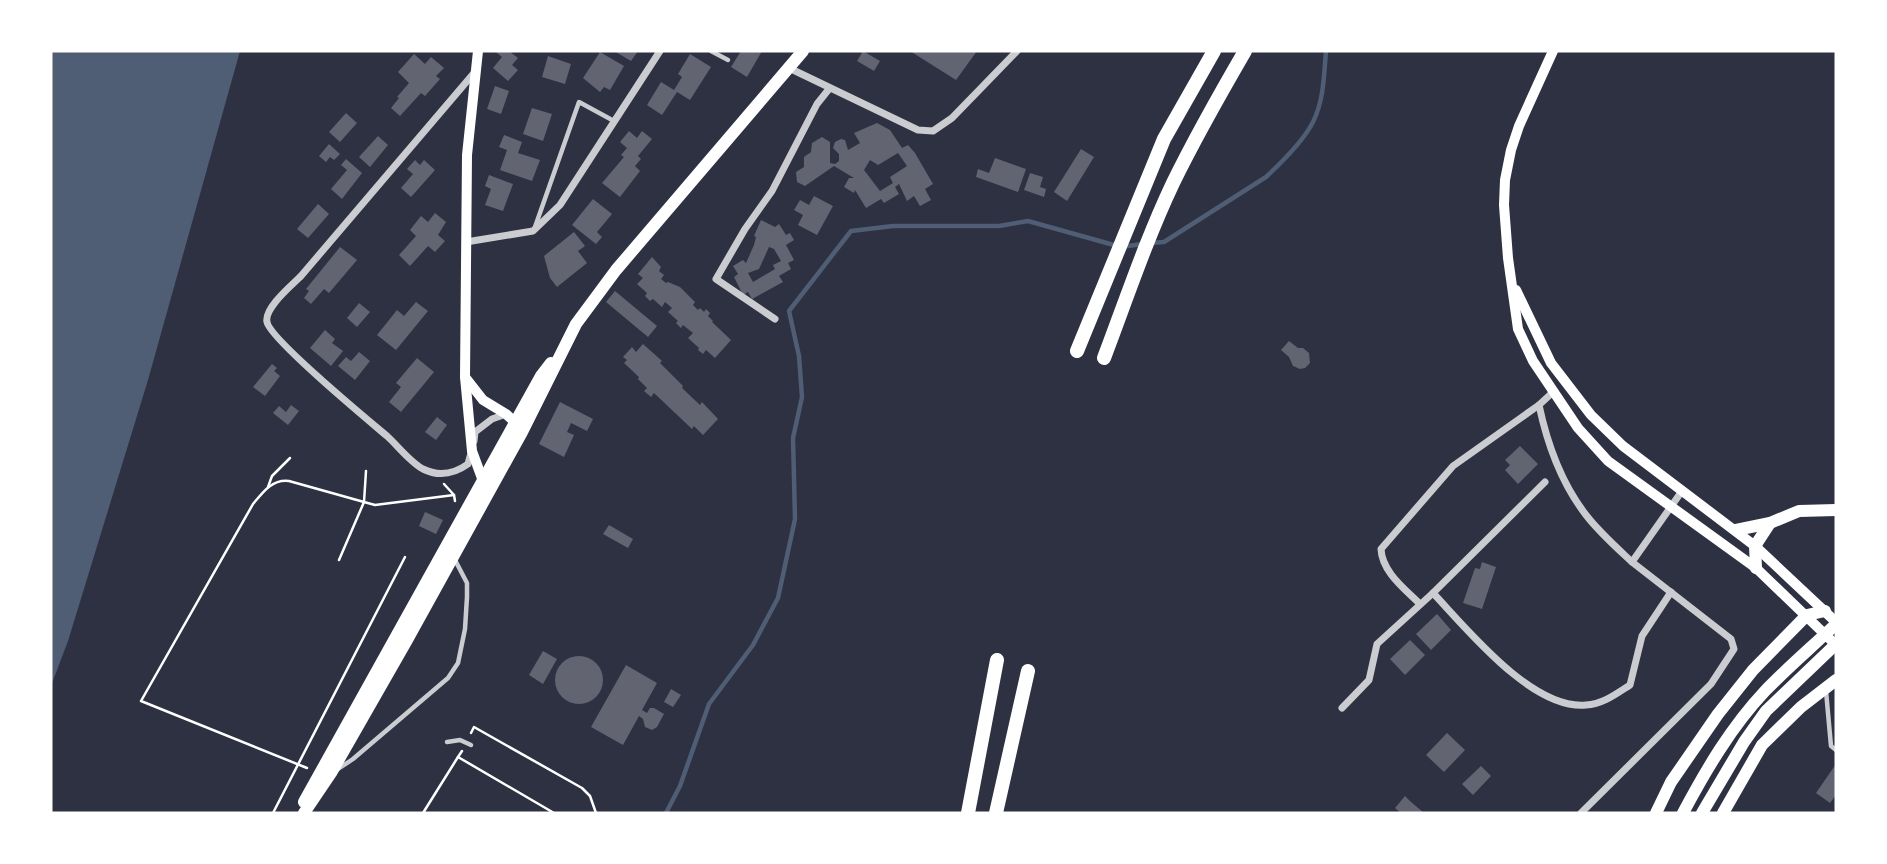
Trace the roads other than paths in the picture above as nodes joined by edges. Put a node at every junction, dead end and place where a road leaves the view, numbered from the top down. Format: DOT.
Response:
graph roads {
  1 [pos="478,51"];
  2 [pos="660,51"];
  3 [pos="711,51"];
  4 [pos="803,51"];
  5 [pos="1017,51"];
  6 [pos="1214,51"];
  7 [pos="1245,51"];
  8 [pos="1553,51"];
  9 [pos="727,60"];
  10 [pos="788,67"];
  11 [pos="474,73"];
  12 [pos="829,89"];
  13 [pos="615,122"];
  14 [pos="533,231"];
  15 [pos="466,242"];
  16 [pos="1510,278"];
  17 [pos="775,320"];
  18 [pos="1077,351"];
  19 [pos="1104,358"];
  20 [pos="465,377"];
  21 [pos="1552,393"];
  22 [pos="1539,405"];
  23 [pos="515,422"];
  24 [pos="472,450"];
  25 [pos="483,481"];
  26 [pos="1545,482"];
  27 [pos="1682,491"];
  28 [pos="1670,506"];
  29 [pos="1836,510"];
  30 [pos="1770,523"];
  31 [pos="1736,530"];
  32 [pos="1755,546"];
  33 [pos="453,555"];
  34 [pos="1632,562"];
  35 [pos="1756,568"];
  36 [pos="1671,592"];
  37 [pos="1433,593"];
  38 [pos="1420,604"];
  39 [pos="1825,611"];
  40 [pos="1810,619"];
  41 [pos="1836,623"];
  42 [pos="1836,645"];
  43 [pos="998,660"];
  44 [pos="1028,671"];
  45 [pos="1833,683"];
  46 [pos="1342,708"];
  47 [pos="447,742"];
  48 [pos="471,745"];
  49 [pos="1836,750"];
  50 [pos="331,773"];
  51 [pos="301,813"];
  52 [pos="968,813"];
  53 [pos="996,813"];
  54 [pos="1581,813"];
  55 [pos="1656,813"];
  56 [pos="1683,813"];
  57 [pos="1702,813"];
  58 [pos="1723,813"];
  1 -- 11 [label="main road"];
  2 -- 13 [label="street"];
  3 -- 9 [label="lane"];
  4 -- 10 [label="main road"];
  5 -- 12 [label="street"];
  6 -- 18 [label="highway"];
  7 -- 19 [label="highway"];
  8 -- 16 [label="main road"];
  10 -- 12 [label="street"];
  10 -- 23 [label="main road"];
  11 -- 15 [label="main road"];
  11 -- 24 [label="street"];
  12 -- 17 [label="street"];
  13 -- 14 [label="street"];
  13 -- 14 [label="lane"];
  14 -- 15 [label="street"];
  15 -- 20 [label="main road"];
  16 -- 21 [label="main road"];
  16 -- 27 [label="main road"];
  20 -- 23 [label="main road"];
  20 -- 24 [label="main road"];
  21 -- 22 [label="street"];
  21 -- 28 [label="main road"];
  22 -- 34 [label="street"];
  22 -- 38 [label="street"];
  23 -- 24 [label="street"];
  23 -- 25 [label="main road"];
  23 -- 33 [label="main road"];
  24 -- 25 [label="main road"];
  25 -- 51 [label="main road"];
  26 -- 37 [label="street"];
  27 -- 28 [label="street"];
  27 -- 31 [label="main road"];
  28 -- 34 [label="street"];
  28 -- 35 [label="main road"];
  29 -- 30 [label="main road"];
  30 -- 31 [label="main road"];
  30 -- 32 [label="main road"];
  31 -- 32 [label="main road"];
  32 -- 35 [label="main road"];
  32 -- 39 [label="main road"];
  33 -- 50 [label="main road"];
  33 -- 50 [label="lane"];
  34 -- 36 [label="street"];
  35 -- 40 [label="main road"];
  36 -- 37 [label="street"];
  36 -- 54 [label="street"];
  37 -- 38 [label="street"];
  38 -- 46 [label="street"];
  39 -- 40 [label="main road"];
  39 -- 41 [label="main road"];
  40 -- 42 [label="main road"];
  40 -- 55 [label="main road"];
  41 -- 56 [label="main road"];
  42 -- 57 [label="main road"];
  43 -- 52 [label="highway"];
  44 -- 53 [label="highway"];
  45 -- 49 [label="lane"];
  45 -- 58 [label="main road"];
  47 -- 48 [label="lane"];
  50 -- 51 [label="main road"];
}
